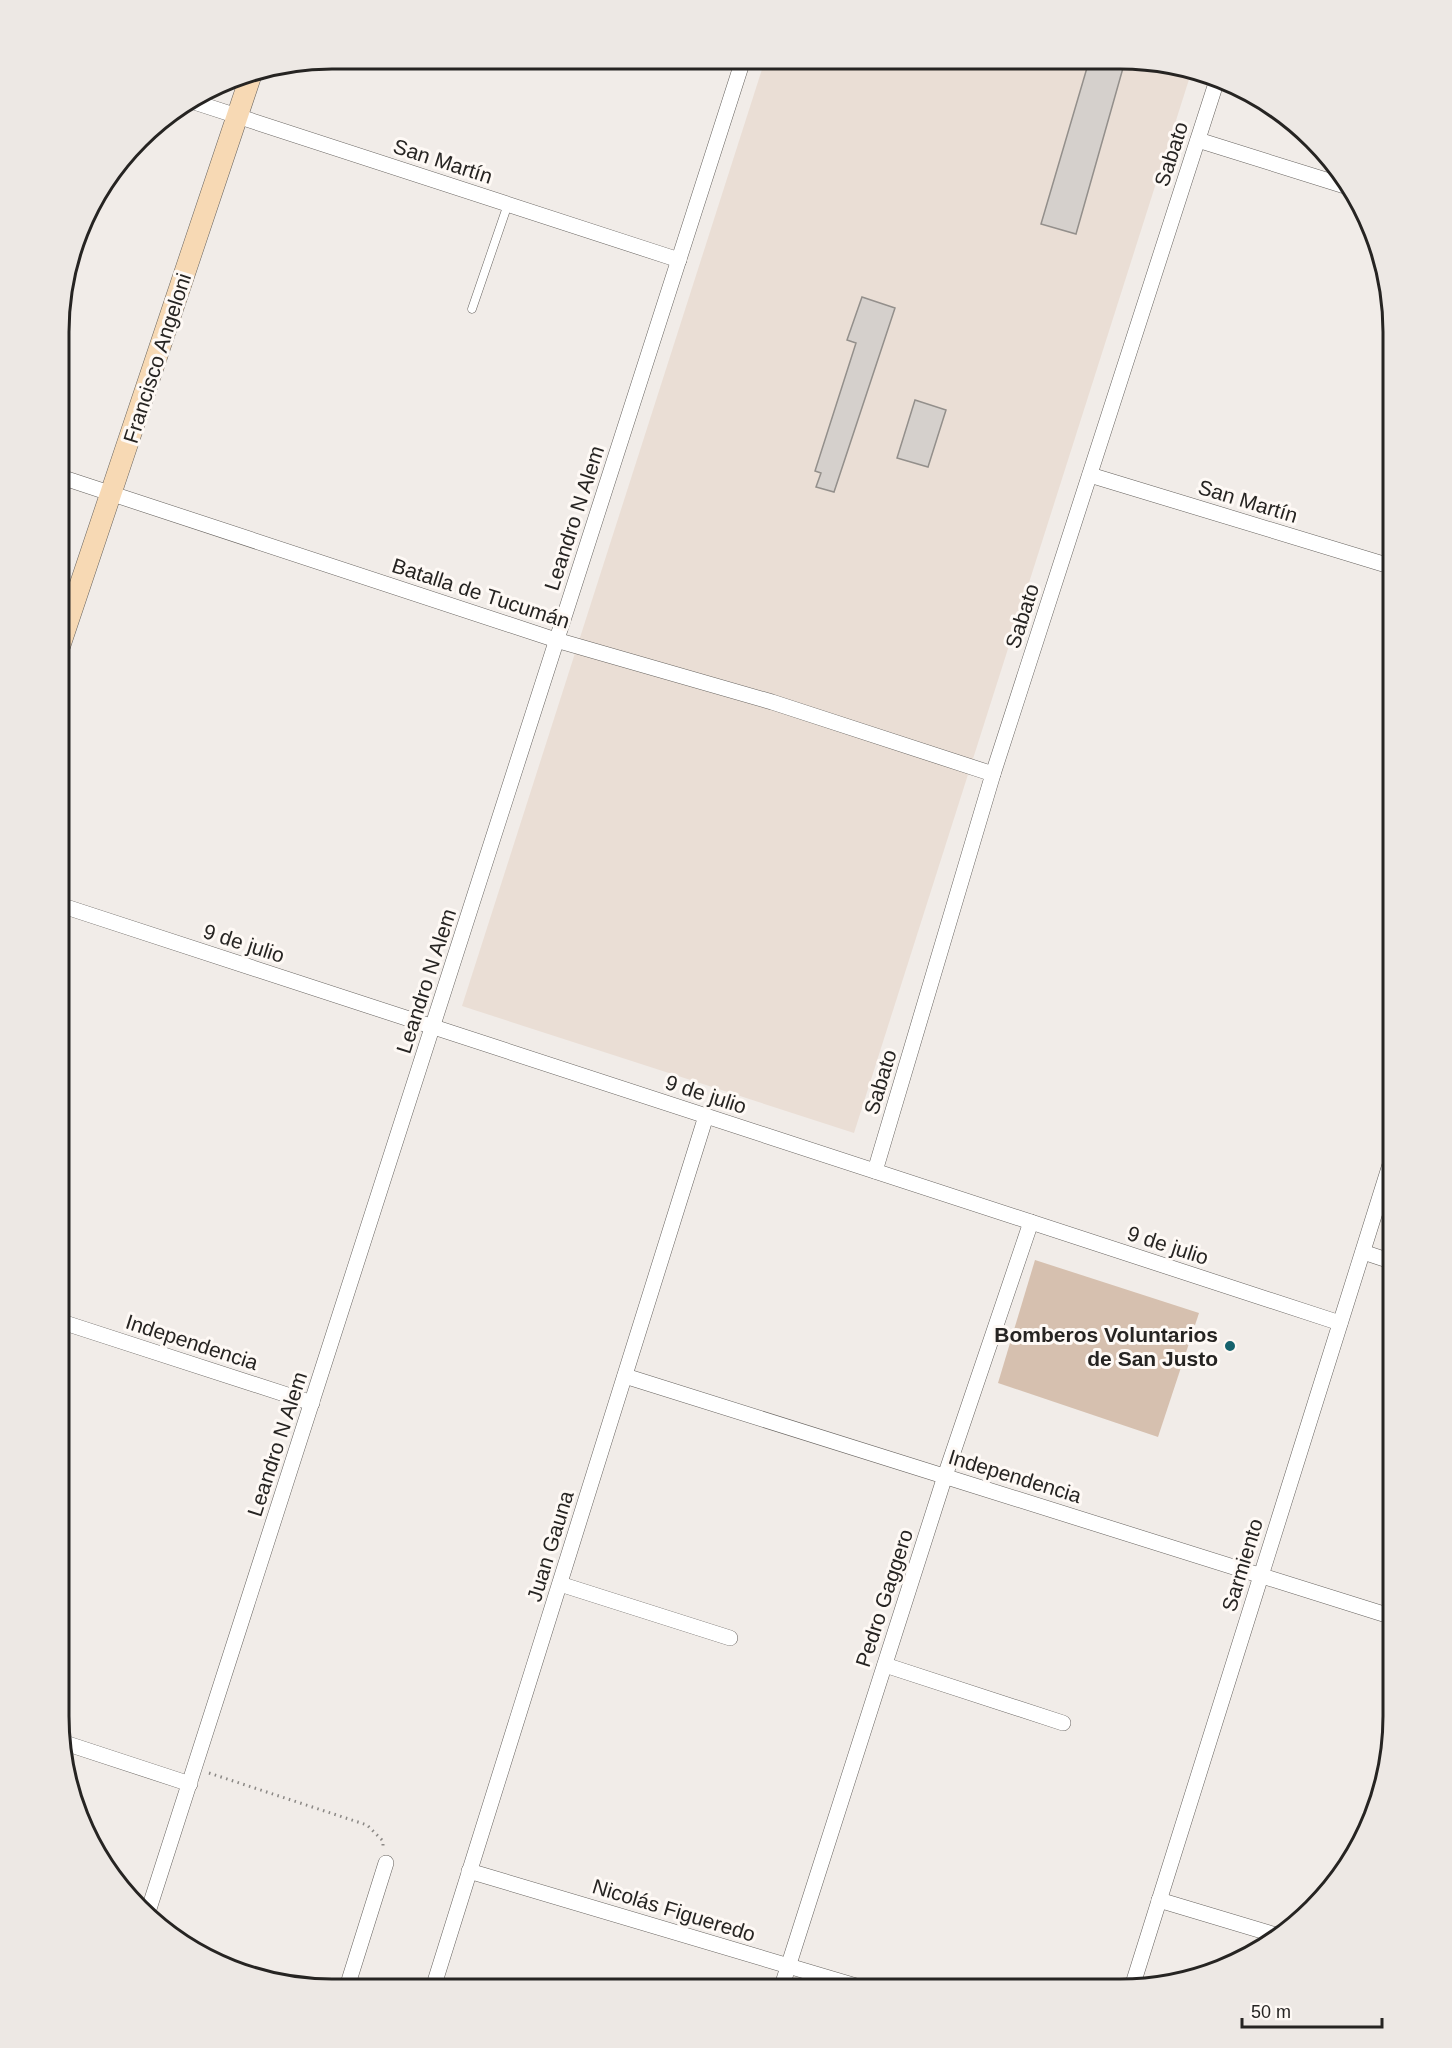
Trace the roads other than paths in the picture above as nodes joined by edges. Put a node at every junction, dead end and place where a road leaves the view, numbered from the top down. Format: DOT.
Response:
graph roads {
  1 [pos="740,69"];
  2 [pos="248,83"];
  3 [pos="1215,87"];
  4 [pos="200,104"];
  5 [pos="237,116"];
  6 [pos="1198,140"];
  7 [pos="1337,184"];
  8 [pos="508,204"];
  9 [pos="679,260"];
  10 [pos="472,309"];
  11 [pos="1090,475"];
  12 [pos="69,480"];
  13 [pos="111,494"];
  14 [pos="1383,564"];
  15 [pos="69,618"];
  16 [pos="556,640"];
  17 [pos="993,774"];
  18 [pos="69,908"];
  19 [pos="434,1027"];
  20 [pos="706,1116"];
  21 [pos="875,1171"];
  22 [pos="1383,1187"];
  23 [pos="1031,1222"];
  24 [pos="1363,1252"];
  25 [pos="1383,1259"];
  26 [pos="1340,1323"];
  27 [pos="69,1324"];
  28 [pos="625,1376"];
  29 [pos="312,1403"];
  30 [pos="945,1476"];
  31 [pos="1261,1575"];
  32 [pos="560,1584"];
  33 [pos="1383,1614"];
  34 [pos="730,1638"];
  35 [pos="885,1665"];
  36 [pos="1063,1723"];
  37 [pos="71,1745"];
  38 [pos="190,1784"];
  39 [pos="386,1863"];
  40 [pos="469,1871"];
  41 [pos="1160,1900"];
  42 [pos="150,1906"];
  43 [pos="1269,1933"];
  44 [pos="789,1966"];
  45 [pos="1135,1978"];
  46 [pos="350,1979"];
  47 [pos="436,1979"];
  48 [pos="784,1979"];
  49 [pos="833,1979"];
  1 -- 9 [label="street, Leandro N Alem"];
  2 -- 5 [label="main road, Francisco Angeloni"];
  3 -- 6 [label="street, Sabato"];
  4 -- 5 [label="street, San Martín"];
  5 -- 8 [label="street, San Martín"];
  5 -- 13 [label="main road, Francisco Angeloni"];
  6 -- 7 [label="street"];
  6 -- 11 [label="street, Sabato"];
  8 -- 9 [label="street, San Martín"];
  8 -- 10 [label="lane"];
  9 -- 16 [label="street, Leandro N Alem"];
  11 -- 14 [label="street, San Martín"];
  11 -- 17 [label="street, Sabato"];
  12 -- 13 [label="street, Batalla de Tucumán"];
  13 -- 15 [label="main road, Francisco Angeloni"];
  13 -- 16 [label="street, Batalla de Tucumán"];
  16 -- 17 [label="street, Batalla de Tucumán"];
  16 -- 19 [label="street, Leandro N Alem"];
  17 -- 21 [label="street, Sabato"];
  18 -- 19 [label="street, 9 de julio"];
  19 -- 20 [label="street, 9 de julio"];
  19 -- 29 [label="street, Leandro N Alem"];
  20 -- 21 [label="street, 9 de julio"];
  20 -- 28 [label="street, Juan Gauna"];
  21 -- 23 [label="street, 9 de julio"];
  22 -- 24 [label="street, Sarmiento"];
  23 -- 26 [label="street, 9 de julio"];
  23 -- 30 [label="street, Pedro Gaggero"];
  24 -- 25 [label="street"];
  24 -- 26 [label="street, Sarmiento"];
  26 -- 31 [label="street, Sarmiento"];
  27 -- 29 [label="street, Independencia"];
  28 -- 30 [label="street, Independencia"];
  28 -- 32 [label="street, Juan Gauna"];
  29 -- 38 [label="street, Leandro N Alem"];
  30 -- 31 [label="street, Independencia"];
  30 -- 35 [label="street, Pedro Gaggero"];
  31 -- 33 [label="street, Independencia"];
  31 -- 41 [label="street, Sarmiento"];
  32 -- 34 [label="street"];
  32 -- 40 [label="street, Juan Gauna"];
  35 -- 36 [label="street"];
  35 -- 44 [label="street, Pedro Gaggero"];
  37 -- 38 [label="street"];
  38 -- 42 [label="street, Leandro N Alem"];
  39 -- 46 [label="street"];
  40 -- 44 [label="street, Nicolás Figueredo"];
  40 -- 47 [label="street, Juan Gauna"];
  41 -- 43 [label="street"];
  41 -- 45 [label="street, Sarmiento"];
  44 -- 48 [label="street, Pedro Gaggero"];
  44 -- 49 [label="street, Nicolás Figueredo"];
}
